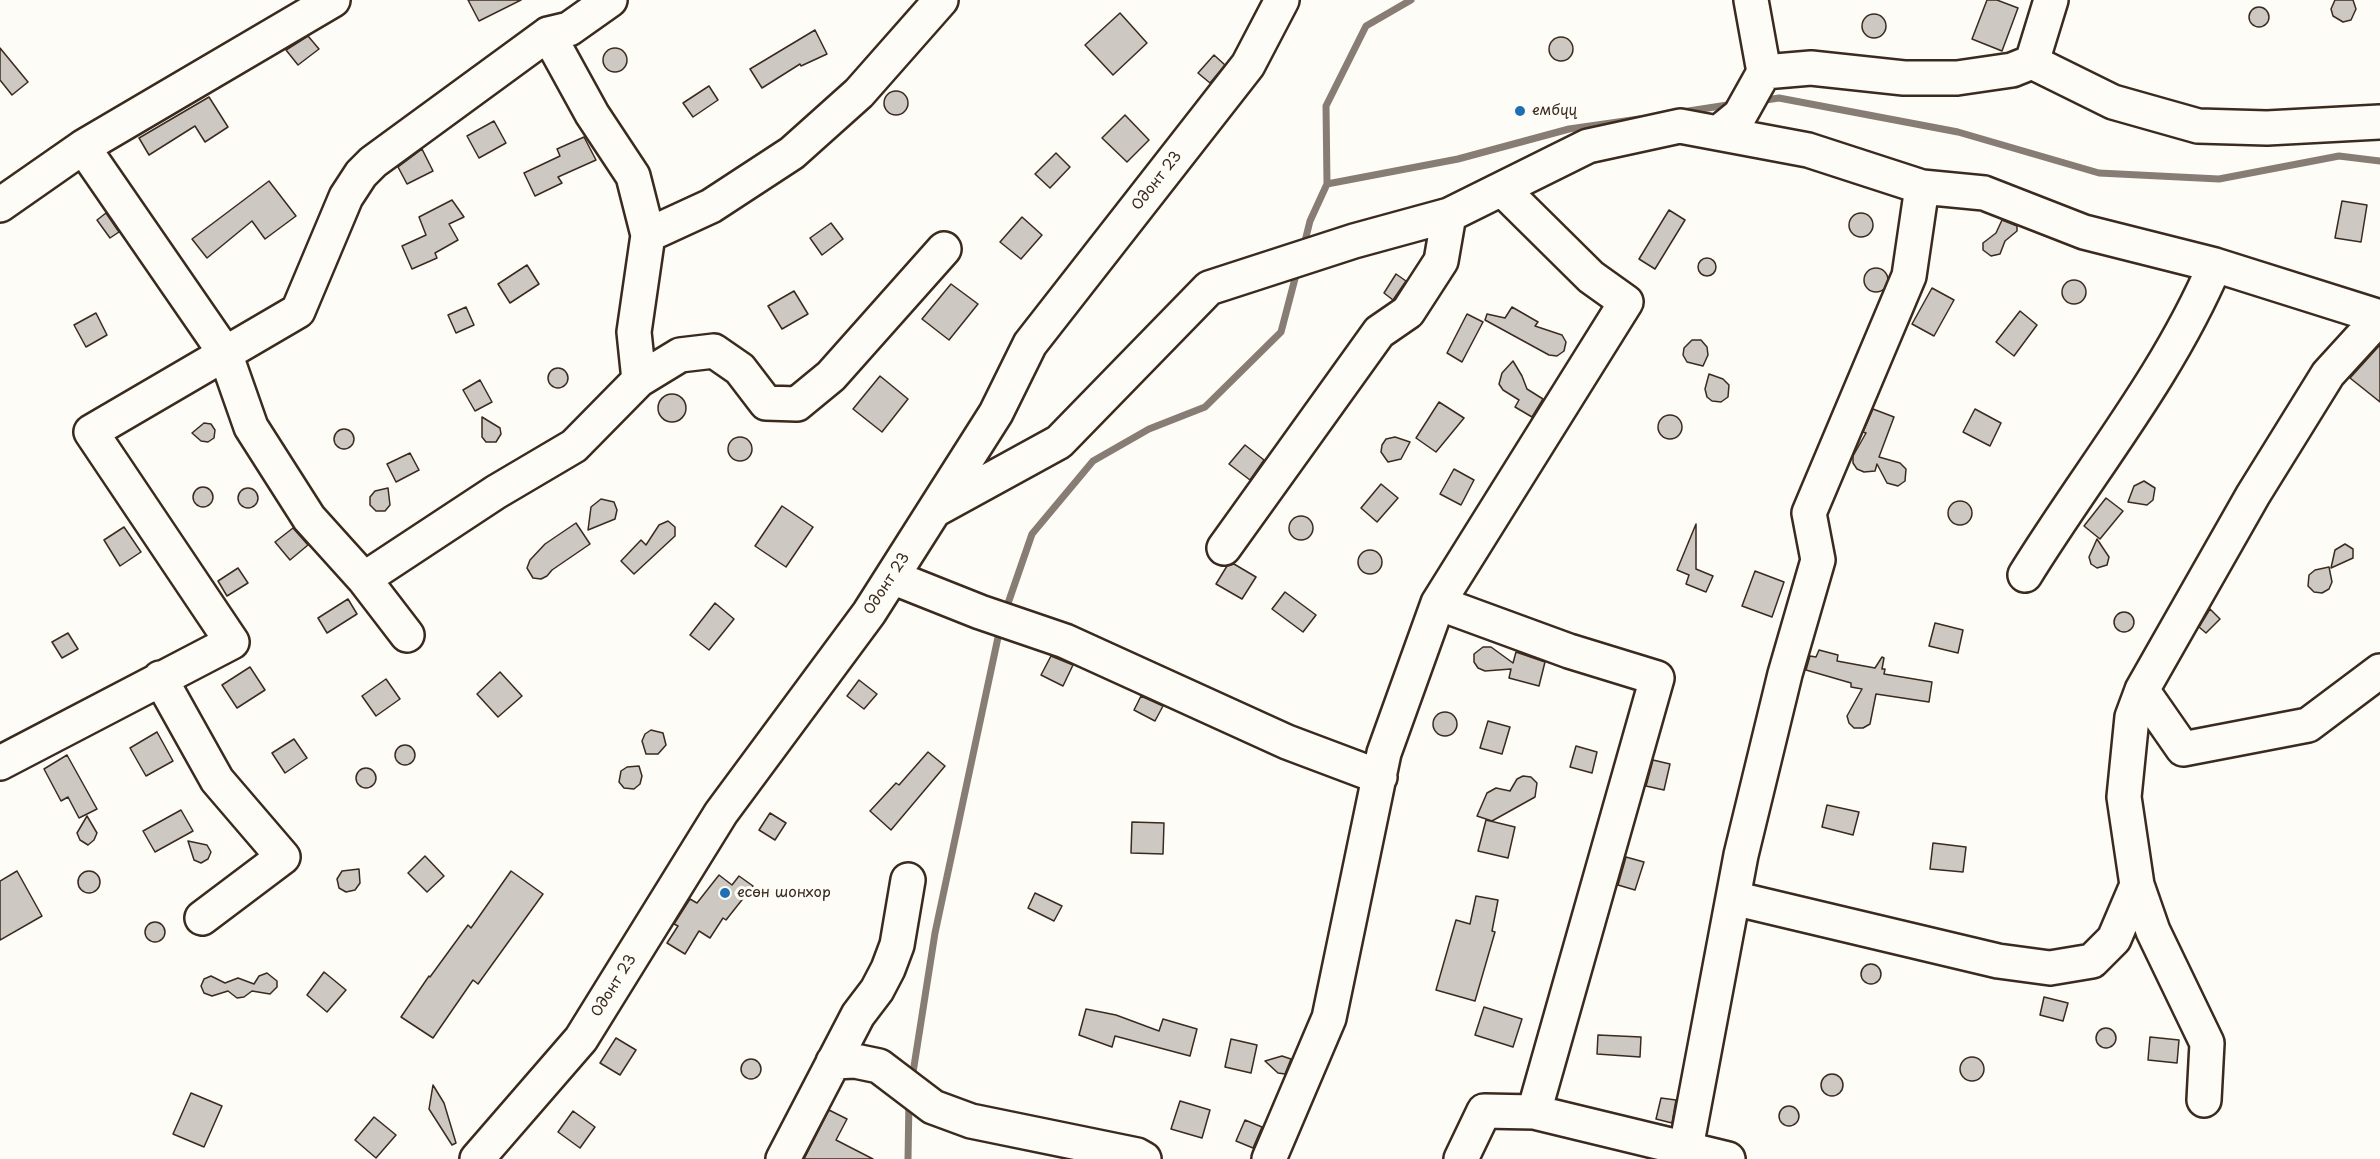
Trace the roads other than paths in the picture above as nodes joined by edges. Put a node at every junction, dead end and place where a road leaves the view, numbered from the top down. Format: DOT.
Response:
graph roads {
  1 [pos="333,0"];
  2 [pos="610,0"];
  3 [pos="941,0"];
  4 [pos="1282,0"];
  5 [pos="1750,0"];
  6 [pos="2051,0"];
  7 [pos="548,34"];
  8 [pos="2032,62"];
  9 [pos="1764,72"];
  10 [pos="2380,122"];
  11 [pos="1718,134"];
  12 [pos="83,147"];
  13 [pos="1922,188"];
  14 [pos="1502,189"];
  15 [pos="0,205"];
  16 [pos="1449,214"];
  17 [pos="648,235"];
  18 [pos="944,249"];
  19 [pos="2215,265"];
  20 [pos="2380,317"];
  21 [pos="225,353"];
  22 [pos="639,380"];
  23 [pos="935,510"];
  24 [pos="1224,548"];
  25 [pos="2025,575"];
  26 [pos="892,577"];
  27 [pos="364,579"];
  28 [pos="1438,603"];
  29 [pos="408,635"];
  30 [pos="2380,671"];
  31 [pos="160,678"];
  32 [pos="2142,690"];
  33 [pos="0,763"];
  34 [pos="1380,777"];
  35 [pos="908,880"];
  36 [pos="2137,885"];
  37 [pos="1733,898"];
  38 [pos="202,918"];
  39 [pos="833,1062"];
  40 [pos="2204,1100"];
  41 [pos="1534,1112"];
  42 [pos="1686,1148"];
  43 [pos="477,1159"];
  44 [pos="783,1159"];
  45 [pos="1144,1159"];
  46 [pos="1269,1159"];
  47 [pos="1461,1159"];
  48 [pos="1728,1159"];
  1 -- 12 [label="street"];
  2 -- 7 [label="street"];
  3 -- 17 [label="street"];
  4 -- 23 [label="street, Одонт 23"];
  5 -- 9 [label="street"];
  6 -- 8 [label="street"];
  7 -- 17 [label="street"];
  7 -- 21 [label="street"];
  8 -- 9 [label="street"];
  8 -- 10 [label="street"];
  9 -- 11 [label="street"];
  11 -- 13 [label="street"];
  11 -- 14 [label="street"];
  12 -- 15 [label="street"];
  12 -- 21 [label="street"];
  13 -- 19 [label="street"];
  13 -- 37 [label="street"];
  14 -- 16 [label="street"];
  14 -- 28 [label="street"];
  16 -- 23 [label="street"];
  16 -- 24 [label="street"];
  17 -- 22 [label="street"];
  18 -- 22 [label="street"];
  19 -- 20 [label="street"];
  19 -- 25 [label="street"];
  20 -- 32 [label="street"];
  21 -- 27 [label="street"];
  21 -- 31 [label="street"];
  22 -- 27 [label="street"];
  23 -- 26 [label="street, Одонт 23"];
  26 -- 34 [label="street"];
  26 -- 43 [label="street, Одонт 23"];
  27 -- 29 [label="street"];
  28 -- 34 [label="street"];
  28 -- 41 [label="street"];
  30 -- 32 [label="street"];
  31 -- 33 [label="street"];
  31 -- 38 [label="street"];
  32 -- 36 [label="street"];
  34 -- 46 [label="street"];
  35 -- 39 [label="street"];
  36 -- 37 [label="street"];
  36 -- 40 [label="street"];
  37 -- 42 [label="street"];
  39 -- 44 [label="street"];
  39 -- 45 [label="street"];
  41 -- 42 [label="street"];
  41 -- 47 [label="street"];
  42 -- 48 [label="street"];
}
